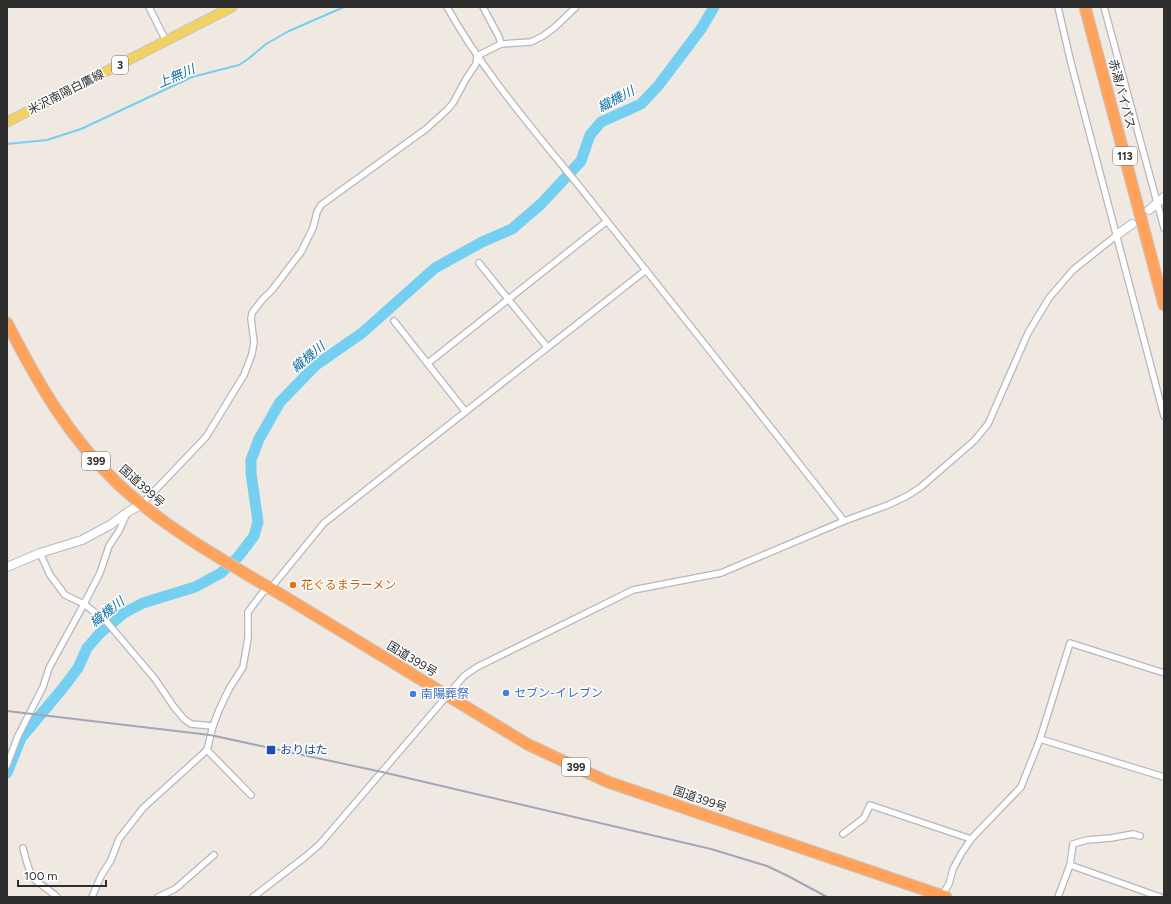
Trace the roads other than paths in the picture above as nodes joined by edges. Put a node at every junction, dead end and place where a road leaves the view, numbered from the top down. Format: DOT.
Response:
graph roads {
  1 [pos="149,7"];
  2 [pos="232,7"];
  3 [pos="447,7"];
  4 [pos="482,7"];
  5 [pos="576,7"];
  6 [pos="1058,7"];
  7 [pos="1085,7"];
  8 [pos="1104,7"];
  9 [pos="166,41"];
  10 [pos="502,44"];
  11 [pos="477,56"];
  12 [pos="7,122"];
  13 [pos="1164,197"];
  14 [pos="1157,202"];
  15 [pos="1149,210"];
  16 [pos="607,221"];
  17 [pos="1132,224"];
  18 [pos="1164,228"];
  19 [pos="1117,235"];
  20 [pos="479,263"];
  21 [pos="646,270"];
  22 [pos="509,300"];
  23 [pos="1164,305"];
  24 [pos="394,321"];
  25 [pos="7,323"];
  26 [pos="547,347"];
  27 [pos="428,363"];
  28 [pos="465,411"];
  29 [pos="1164,416"];
  30 [pos="142,504"];
  31 [pos="128,512"];
  32 [pos="844,521"];
  33 [pos="40,553"];
  34 [pos="7,567"];
  35 [pos="270,589"];
  36 [pos="84,604"];
  37 [pos="1164,673"];
  38 [pos="448,696"];
  39 [pos="213,726"];
  40 [pos="1040,740"];
  41 [pos="207,750"];
  42 [pos="7,765"];
  43 [pos="1164,777"];
  44 [pos="251,795"];
  45 [pos="843,834"];
  46 [pos="1140,836"];
  47 [pos="971,840"];
  48 [pos="23,848"];
  49 [pos="214,855"];
  50 [pos="1070,865"];
  51 [pos="57,897"];
  52 [pos="92,897"];
  53 [pos="158,897"];
  54 [pos="253,897"];
  55 [pos="943,897"];
  56 [pos="1058,897"];
  57 [pos="1160,897"];
  1 -- 9 [label="street"];
  2 -- 9 [label="main road, 米沢南陽白鷹線 / 3"];
  3 -- 11 [label="street"];
  4 -- 10 [label="street"];
  5 -- 10 [label="street"];
  6 -- 19 [label="street"];
  7 -- 23 [label="highway, 赤湯バイパス / 113"];
  8 -- 14 [label="street"];
  9 -- 12 [label="main road, 米沢南陽白鷹線 / 3"];
  10 -- 11 [label="street"];
  11 -- 16 [label="street"];
  11 -- 30 [label="street"];
  13 -- 14 [label="street"];
  14 -- 15 [label="street"];
  14 -- 18 [label="street"];
  16 -- 21 [label="street"];
  16 -- 22 [label="street"];
  17 -- 19 [label="street"];
  19 -- 29 [label="street"];
  19 -- 32 [label="street"];
  20 -- 22 [label="street"];
  21 -- 26 [label="street"];
  21 -- 32 [label="street"];
  22 -- 26 [label="street"];
  22 -- 27 [label="street"];
  24 -- 27 [label="street"];
  25 -- 30 [label="highway, 国道399号 / 399"];
  26 -- 28 [label="street"];
  27 -- 28 [label="street"];
  28 -- 35 [label="street"];
  30 -- 31 [label="street"];
  30 -- 35 [label="highway, 国道399号 / 399"];
  31 -- 33 [label="street"];
  31 -- 36 [label="street"];
  32 -- 38 [label="street"];
  33 -- 34 [label="street"];
  33 -- 36 [label="street"];
  35 -- 38 [label="highway, 国道399号 / 399"];
  35 -- 39 [label="street"];
  36 -- 39 [label="street"];
  36 -- 42 [label="street"];
  37 -- 40 [label="street"];
  38 -- 54 [label="street"];
  38 -- 55 [label="highway, 国道399号 / 399"];
  39 -- 41 [label="street"];
  40 -- 43 [label="street"];
  40 -- 47 [label="street"];
  41 -- 44 [label="street"];
  41 -- 52 [label="street"];
  45 -- 47 [label="street"];
  46 -- 50 [label="street"];
  47 -- 55 [label="street"];
  48 -- 51 [label="street"];
  49 -- 53 [label="street"];
  50 -- 56 [label="street"];
  50 -- 57 [label="street"];
}
